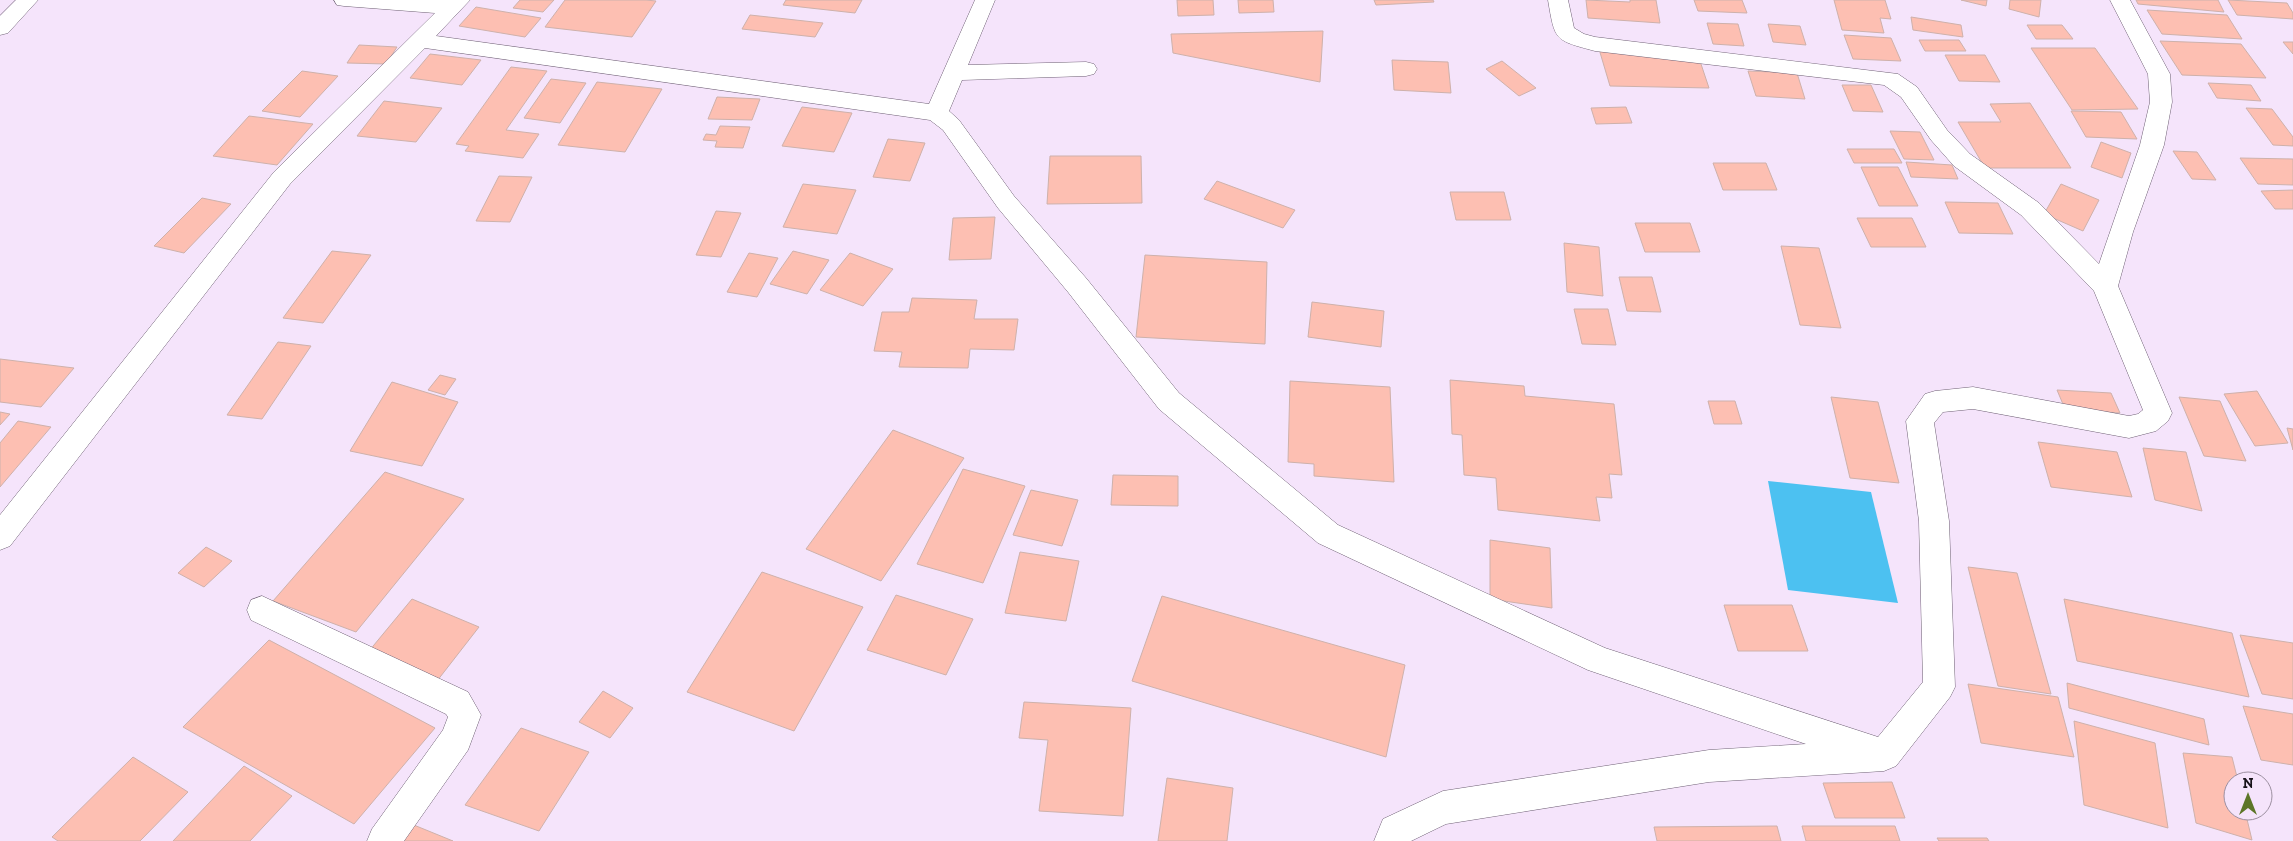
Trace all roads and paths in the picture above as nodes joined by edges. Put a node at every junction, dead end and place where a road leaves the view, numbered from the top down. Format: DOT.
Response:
graph roads {
  1 [pos="28,0"];
  2 [pos="344,0"];
  3 [pos="985,0"];
  4 [pos="1558,0"];
  5 [pos="2120,0"];
  6 [pos="455,4"];
  7 [pos="0,28"];
  8 [pos="418,40"];
  9 [pos="1086,69"];
  10 [pos="956,73"];
  11 [pos="937,113"];
  12 [pos="2105,286"];
  13 [pos="0,537"];
  14 [pos="262,610"];
  15 [pos="1884,755"];
  16 [pos="384,841"];
  17 [pos="1391,841"];
  1 -- 7 [label="street"];
  2 -- 6 [label="street"];
  3 -- 10 [label="street"];
  4 -- 12 [label="street"];
  5 -- 12 [label="street"];
  6 -- 8 [label="street"];
  8 -- 11 [label="street"];
  8 -- 13 [label="street"];
  9 -- 10 [label="street"];
  10 -- 11 [label="street"];
  11 -- 15 [label="street"];
  12 -- 15 [label="street"];
  14 -- 16 [label="street"];
  15 -- 17 [label="street"];
}
